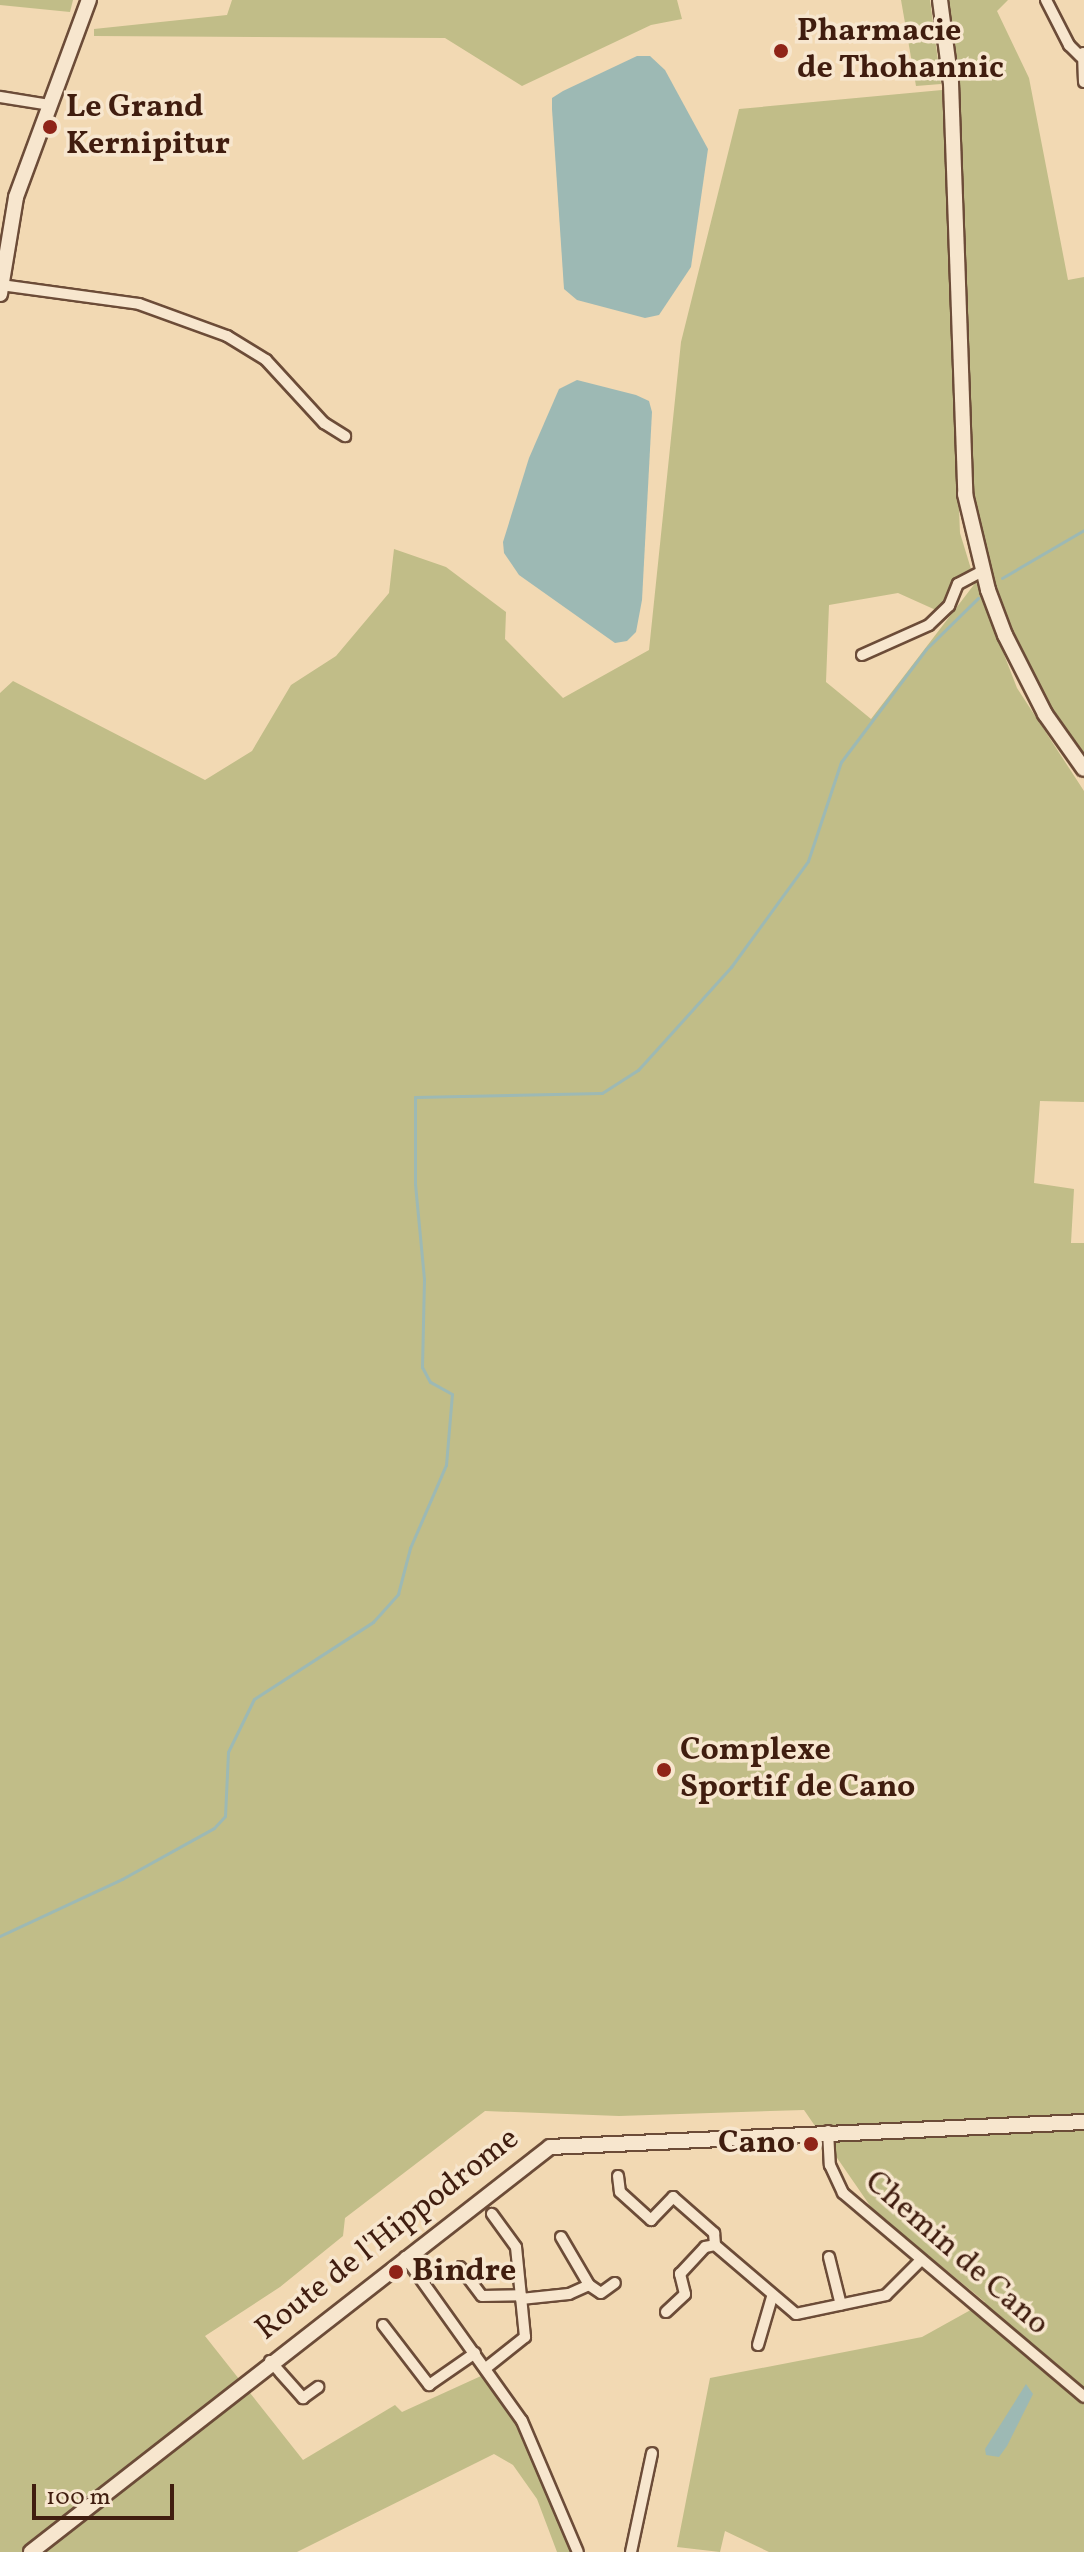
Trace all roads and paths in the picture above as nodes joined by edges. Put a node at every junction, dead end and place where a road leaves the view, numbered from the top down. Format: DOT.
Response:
graph roads {
  1 [pos="89,0"];
  2 [pos="940,0"];
  3 [pos="1046,0"];
  4 [pos="1083,54"];
  5 [pos="1084,82"];
  6 [pos="0,97"];
  7 [pos="50,105"];
  8 [pos="1,290"];
  9 [pos="345,436"];
  10 [pos="982,571"];
  11 [pos="862,655"];
  12 [pos="1084,769"];
  13 [pos="1084,2122"];
  14 [pos="828,2131"];
  15 [pos="618,2176"];
  16 [pos="492,2214"];
  17 [pos="561,2237"];
  18 [pos="715,2245"];
  19 [pos="405,2257"];
  20 [pos="829,2257"];
  21 [pos="921,2260"];
  22 [pos="460,2267"];
  23 [pos="615,2283"];
  24 [pos="589,2285"];
  25 [pos="521,2297"];
  26 [pos="772,2297"];
  27 [pos="841,2305"];
  28 [pos="666,2312"];
  29 [pos="383,2325"];
  30 [pos="758,2345"];
  31 [pos="475,2353"];
  32 [pos="270,2361"];
  33 [pos="486,2368"];
  34 [pos="318,2387"];
  35 [pos="1084,2397"];
  36 [pos="652,2453"];
  37 [pos="31,2552"];
  38 [pos="578,2552"];
  39 [pos="631,2552"];
  1 -- 7 [label="main road"];
  2 -- 10 [label="main road"];
  3 -- 4 [label="street"];
  4 -- 5 [label="street"];
  6 -- 7 [label="street"];
  7 -- 8 [label="main road"];
  8 -- 9 [label="street"];
  10 -- 11 [label="street"];
  10 -- 12 [label="main road"];
  13 -- 14 [label="main road, Route de l'Hippodrome"];
  14 -- 19 [label="main road, Route de l'Hippodrome"];
  14 -- 21 [label="street, Chemin de Cano"];
  15 -- 18 [label="street"];
  16 -- 25 [label="street"];
  17 -- 24 [label="street"];
  18 -- 26 [label="street"];
  18 -- 28 [label="street"];
  19 -- 31 [label="street"];
  19 -- 32 [label="main road, Route de l'Hippodrome"];
  20 -- 27 [label="street"];
  21 -- 27 [label="street"];
  21 -- 35 [label="street, Chemin de Cano"];
  22 -- 25 [label="street"];
  23 -- 24 [label="street"];
  24 -- 25 [label="street"];
  25 -- 33 [label="street"];
  26 -- 27 [label="street"];
  26 -- 30 [label="street"];
  29 -- 31 [label="street"];
  31 -- 33 [label="street"];
  32 -- 34 [label="street"];
  32 -- 37 [label="main road, Route de l'Hippodrome"];
  33 -- 38 [label="street"];
  36 -- 39 [label="street"];
}
